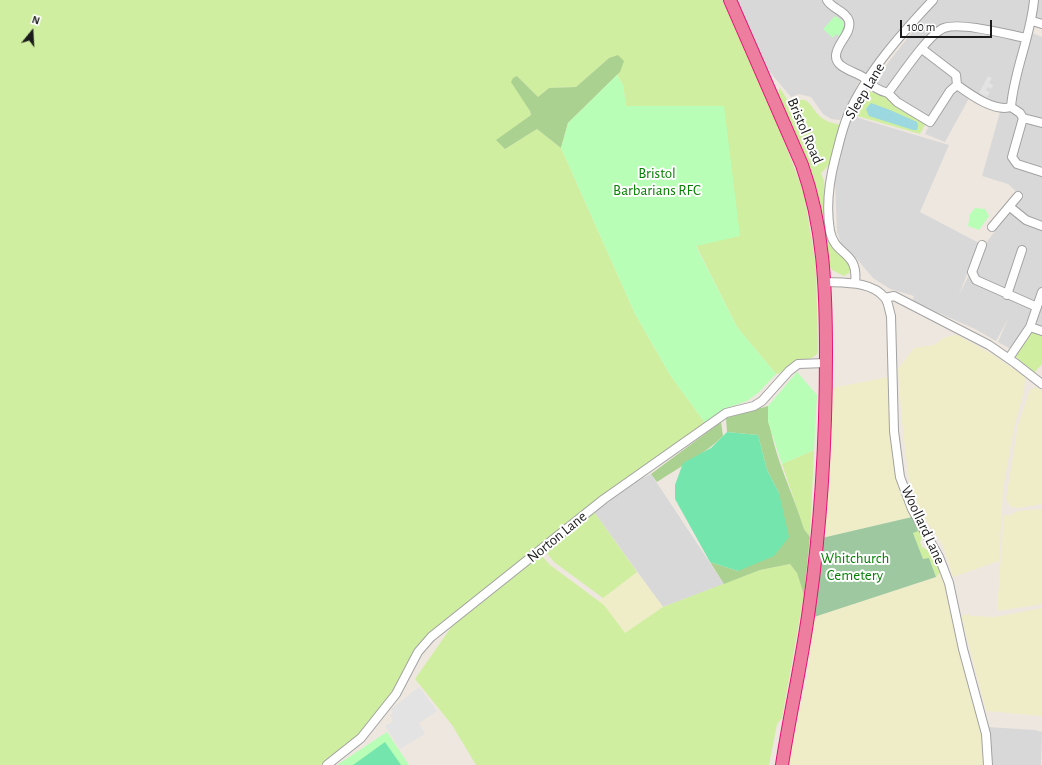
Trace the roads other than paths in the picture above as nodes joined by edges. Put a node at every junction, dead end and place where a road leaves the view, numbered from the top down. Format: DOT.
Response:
graph roads {
  1 [pos="730,0"];
  2 [pos="827,0"];
  3 [pos="933,0"];
  4 [pos="1034,0"];
  5 [pos="1032,21"];
  6 [pos="1042,24"];
  7 [pos="1026,38"];
  8 [pos="922,49"];
  9 [pos="867,82"];
  10 [pos="957,86"];
  11 [pos="888,93"];
  12 [pos="1011,107"];
  13 [pos="1023,118"];
  14 [pos="1042,123"];
  15 [pos="1042,172"];
  16 [pos="1018,196"];
  17 [pos="1010,207"];
  18 [pos="1042,226"];
  19 [pos="992,227"];
  20 [pos="982,245"];
  21 [pos="1022,250"];
  22 [pos="825,282"];
  23 [pos="855,284"];
  24 [pos="1042,292"];
  25 [pos="1007,295"];
  26 [pos="885,298"];
  27 [pos="1037,307"];
  28 [pos="1030,327"];
  29 [pos="1042,331"];
  30 [pos="1009,358"];
  31 [pos="826,363"];
  32 [pos="1042,384"];
  33 [pos="327,765"];
  34 [pos="782,765"];
  35 [pos="988,765"];
  1 -- 22 [label="highway, Bristol Road"];
  2 -- 9 [label="street"];
  3 -- 9 [label="street, Sleep Lane"];
  4 -- 5 [label="street"];
  5 -- 6 [label="street"];
  5 -- 7 [label="street"];
  7 -- 8 [label="street"];
  7 -- 12 [label="street"];
  8 -- 10 [label="street"];
  8 -- 11 [label="street"];
  9 -- 11 [label="street"];
  9 -- 23 [label="street, Sleep Lane"];
  10 -- 11 [label="street"];
  10 -- 12 [label="street"];
  12 -- 13 [label="street"];
  13 -- 14 [label="street"];
  13 -- 15 [label="street"];
  16 -- 17 [label="street"];
  17 -- 18 [label="street"];
  17 -- 19 [label="street"];
  20 -- 25 [label="street"];
  21 -- 25 [label="street"];
  22 -- 23 [label="street"];
  22 -- 31 [label="highway, Bristol Road"];
  23 -- 26 [label="street"];
  24 -- 27 [label="street"];
  25 -- 27 [label="street"];
  26 -- 30 [label="street"];
  26 -- 35 [label="street, Woollard Lane"];
  27 -- 28 [label="street"];
  28 -- 29 [label="street"];
  28 -- 30 [label="street"];
  30 -- 32 [label="street"];
  31 -- 33 [label="street, Norton Lane"];
  31 -- 34 [label="highway, Bristol Road"];
}
